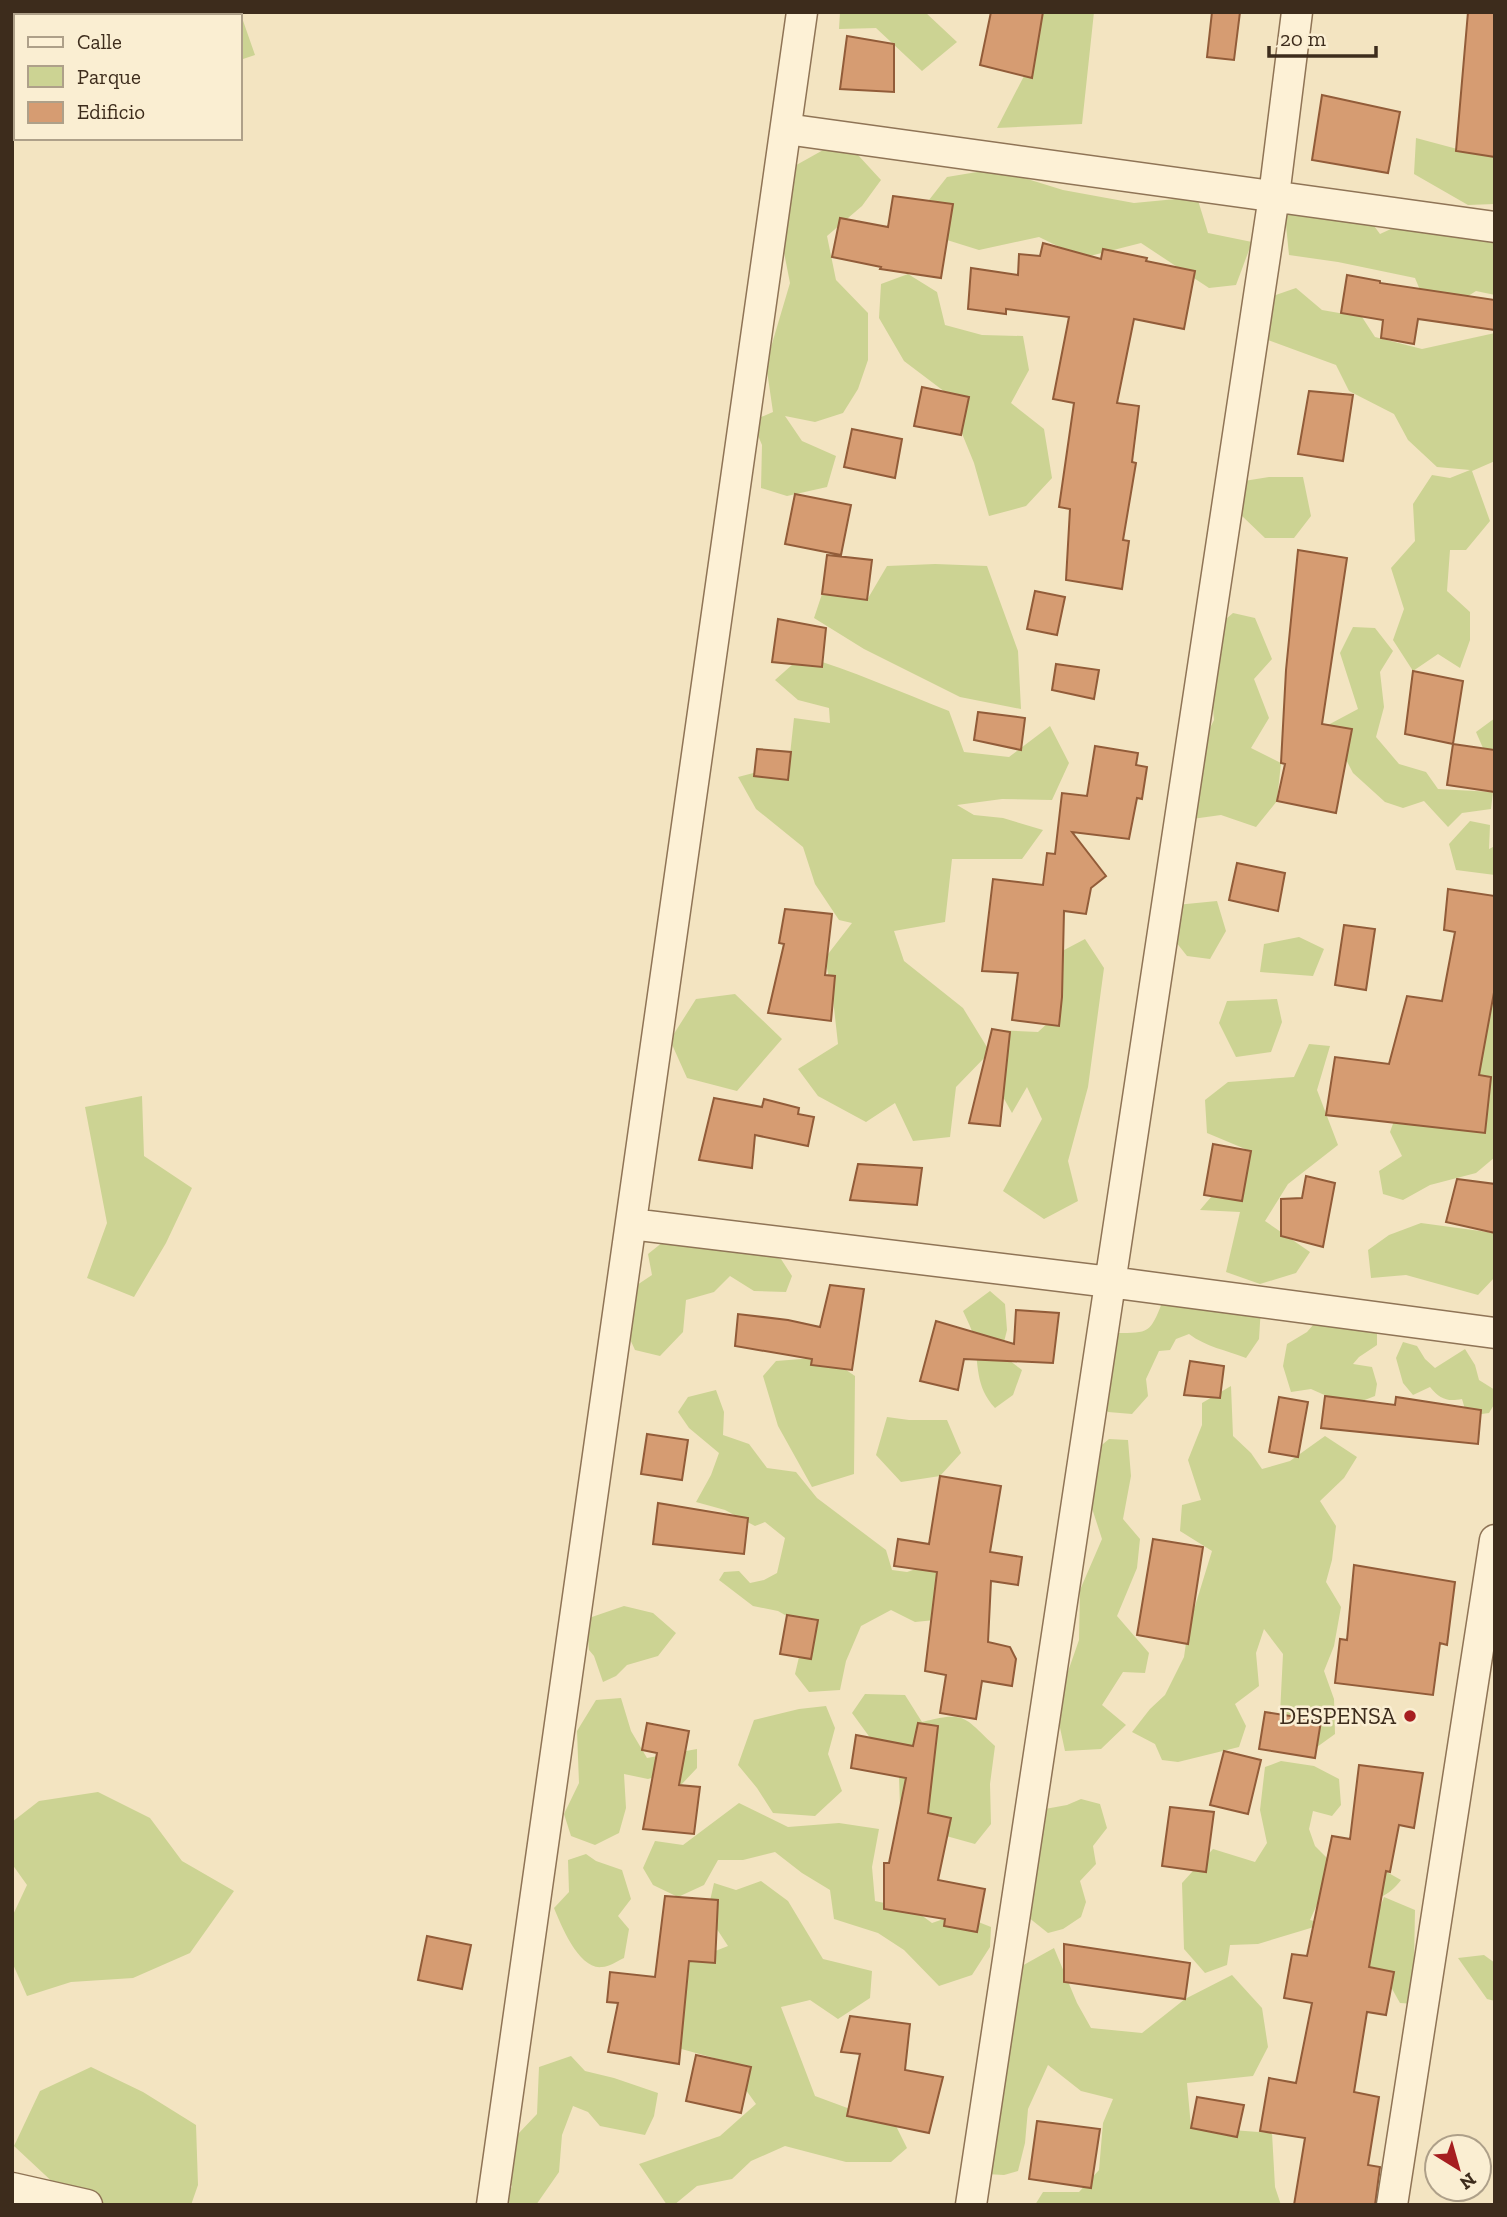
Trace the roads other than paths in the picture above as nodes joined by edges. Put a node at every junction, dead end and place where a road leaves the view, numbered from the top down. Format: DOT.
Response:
graph roads {
  1 [pos="802,12"];
  2 [pos="1297,12"];
  3 [pos="786,129"];
  4 [pos="1274,196"];
  5 [pos="1495,226"];
  6 [pos="631,1224"];
  7 [pos="1110,1282"];
  8 [pos="1495,1333"];
  9 [pos="1495,1540"];
  10 [pos="12,2188"];
  11 [pos="88,2205"];
  12 [pos="492,2205"];
  13 [pos="971,2205"];
  14 [pos="1392,2205"];
  1 -- 3 [label="street"];
  2 -- 4 [label="street"];
  3 -- 4 [label="street"];
  3 -- 6 [label="street"];
  4 -- 5 [label="street"];
  4 -- 7 [label="street"];
  6 -- 7 [label="street"];
  6 -- 12 [label="street"];
  7 -- 8 [label="street"];
  7 -- 13 [label="street"];
  9 -- 14 [label="street"];
  10 -- 11 [label="street"];
}
